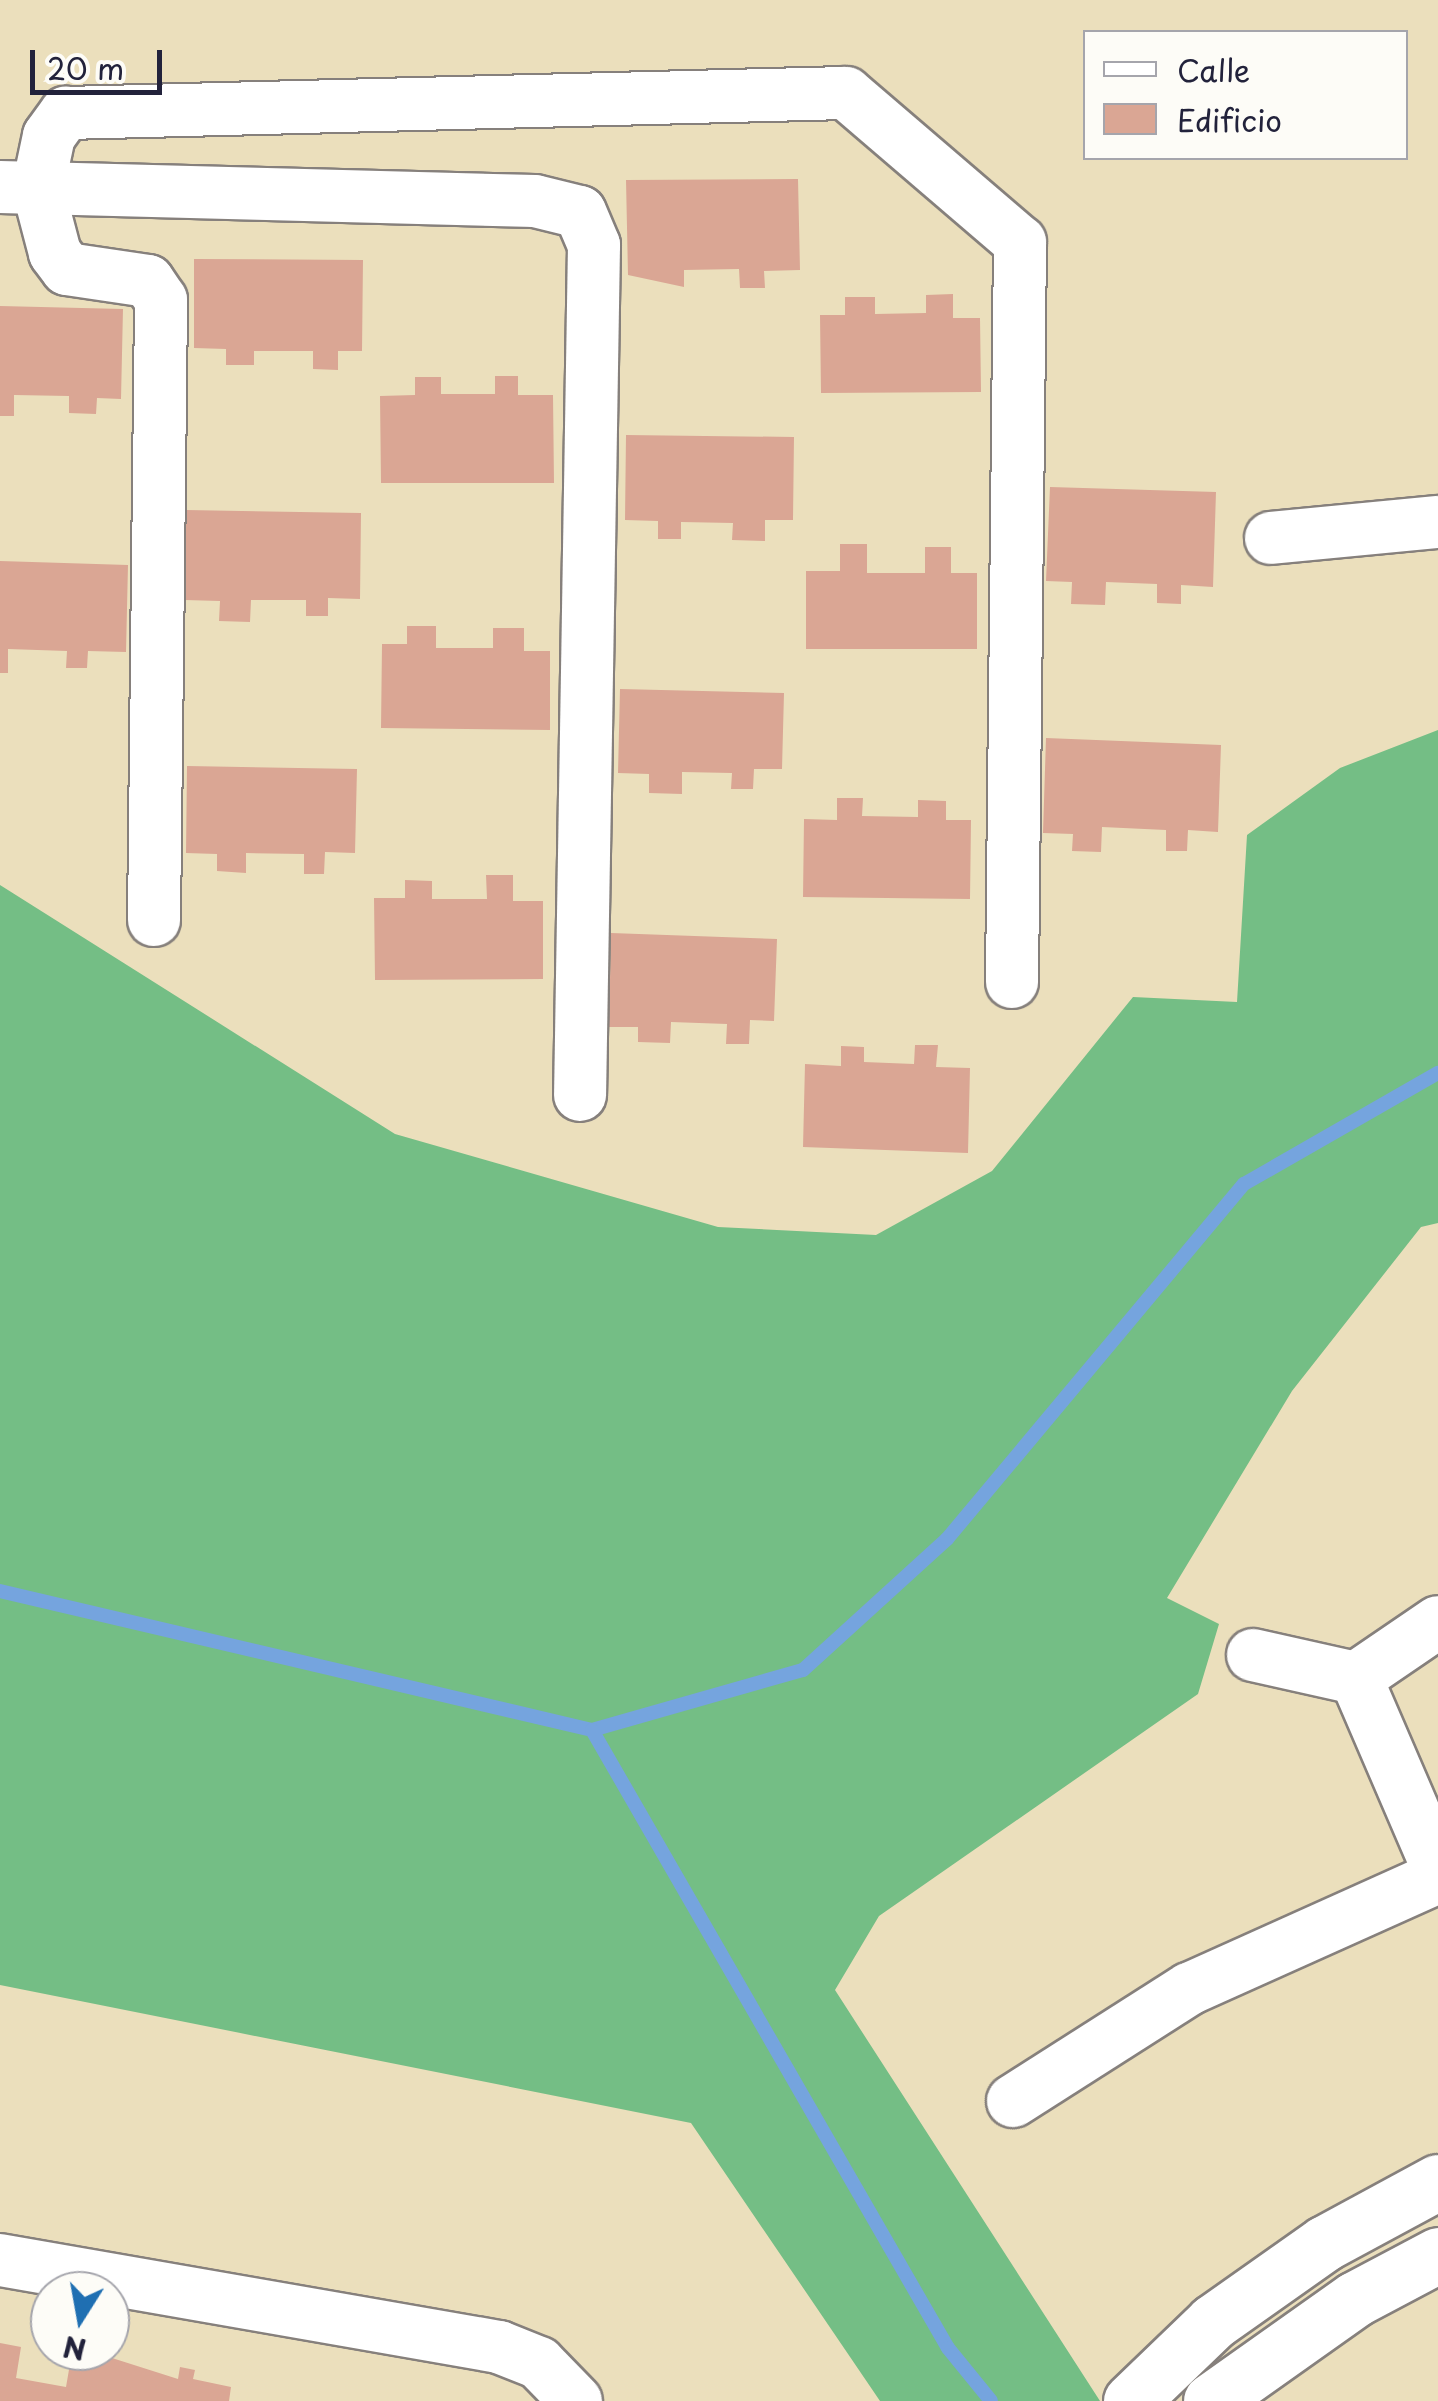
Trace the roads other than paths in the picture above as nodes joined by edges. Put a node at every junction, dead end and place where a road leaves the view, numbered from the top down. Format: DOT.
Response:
graph roads {
  1 [pos="19,188"];
  2 [pos="1438,522"];
  3 [pos="1270,538"];
  4 [pos="154,920"];
  5 [pos="1012,982"];
  6 [pos="580,1095"];
  7 [pos="1438,1622"];
  8 [pos="1253,1655"];
  9 [pos="1356,1678"];
  10 [pos="1438,1868"];
  11 [pos="1438,1876"];
  12 [pos="1013,2100"];
  13 [pos="1438,2182"];
  14 [pos="1438,2255"];
  15 [pos="0,2260"];
  16 [pos="576,2401"];
  17 [pos="1131,2401"];
  18 [pos="1211,2401"];
  1 -- 4 [label="street"];
  1 -- 5 [label="street"];
  1 -- 6 [label="street"];
  2 -- 3 [label="street"];
  7 -- 9 [label="street"];
  8 -- 9 [label="street"];
  9 -- 10 [label="street"];
  11 -- 12 [label="street"];
  13 -- 17 [label="street"];
  14 -- 18 [label="street"];
  15 -- 16 [label="street"];
}
